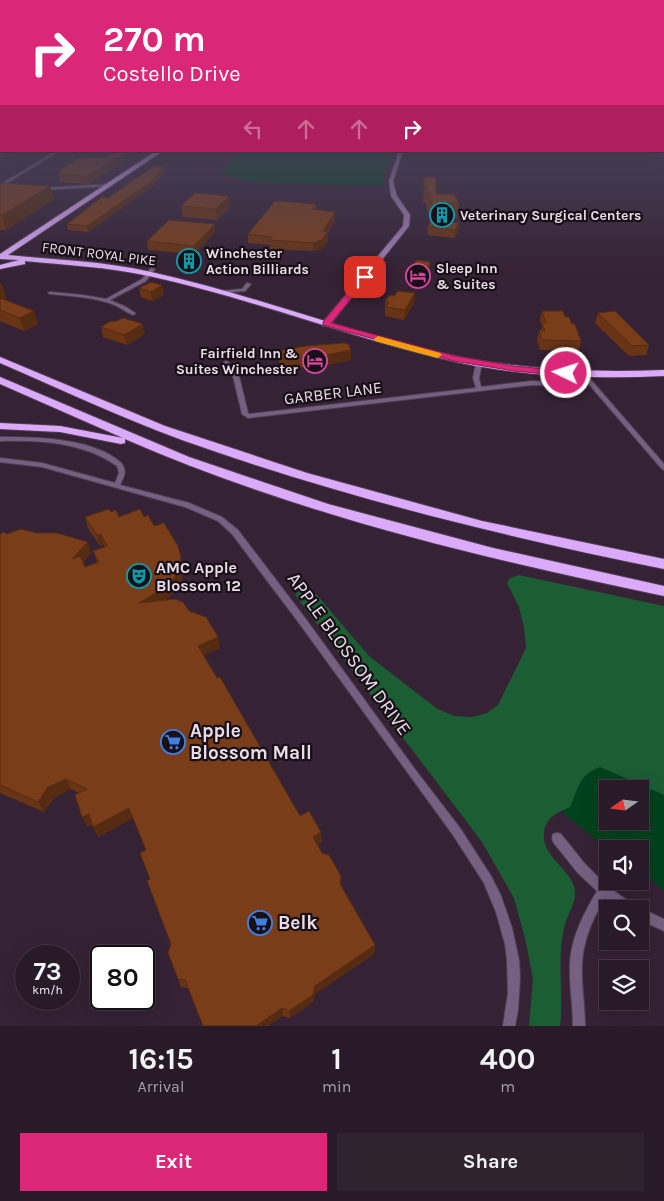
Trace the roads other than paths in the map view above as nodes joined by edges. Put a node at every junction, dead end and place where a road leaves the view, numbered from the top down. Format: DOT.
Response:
graph roads {
  1 [pos="15,177"];
  2 [pos="123,177"];
  3 [pos="392,177"];
  4 [pos="112,185"];
  5 [pos="0,186"];
  6 [pos="35,190"];
  7 [pos="5,255"];
  8 [pos="39,260"];
  9 [pos="0,267"];
  10 [pos="152,272"];
  11 [pos="249,284"];
  12 [pos="221,292"];
  13 [pos="50,293"];
  14 [pos="106,301"];
  15 [pos="133,314"];
  16 [pos="326,324"];
  17 [pos="0,360"];
  18 [pos="226,363"];
  19 [pos="479,363"];
  20 [pos="664,373"];
  21 [pos="583,374"];
  22 [pos="0,380"];
  23 [pos="479,389"];
  24 [pos="567,394"];
  25 [pos="0,426"];
  26 [pos="0,439"];
  27 [pos="0,460"];
  28 [pos="187,461"];
  29 [pos="664,468"];
  30 [pos="117,485"];
  31 [pos="664,564"];
  32 [pos="664,591"];
  33 [pos="557,838"];
  34 [pos="599,880"];
  35 [pos="605,890"];
  36 [pos="611,890"];
  37 [pos="621,900"];
  38 [pos="649,918"];
  39 [pos="664,925"];
  40 [pos="509,1026"];
  41 [pos="579,1026"];
  1 -- 5 [label="street"];
  2 -- 4 [label="highway"];
  3 -- 16 [label="street"];
  4 -- 6 [label="street"];
  4 -- 7 [label="highway"];
  7 -- 8 [label="highway, FRONT ROYAL PIKE"];
  7 -- 9 [label="highway"];
  7 -- 10 [label="highway, FRONT ROYAL PIKE"];
  8 -- 9 [label="highway"];
  8 -- 10 [label="highway, FRONT ROYAL PIKE"];
  10 -- 12 [label="highway, FRONT ROYAL PIKE"];
  10 -- 14 [label="street"];
  11 -- 12 [label="street"];
  12 -- 16 [label="highway, FRONT ROYAL PIKE"];
  13 -- 14 [label="street"];
  14 -- 15 [label="street"];
  16 -- 19 [label="highway, FRONT ROYAL PIKE"];
  17 -- 31 [label="highway"];
  18 -- 23 [label="street, GARBER LANE"];
  19 -- 21 [label="highway, FRONT ROYAL PIKE"];
  19 -- 23 [label="street"];
  20 -- 21 [label="highway, FRONT ROYAL PIKE"];
  21 -- 29 [label="street"];
  22 -- 28 [label="highway"];
  23 -- 24 [label="street, GARBER LANE"];
  25 -- 28 [label="highway"];
  26 -- 30 [label="street"];
  27 -- 30 [label="street, APPLE BLOSSOM DRIVE"];
  28 -- 32 [label="highway"];
  30 -- 40 [label="street, APPLE BLOSSOM DRIVE"];
  33 -- 34 [label="street"];
  35 -- 41 [label="street"];
  36 -- 37 [label="street"];
  38 -- 39 [label="street"];
}
